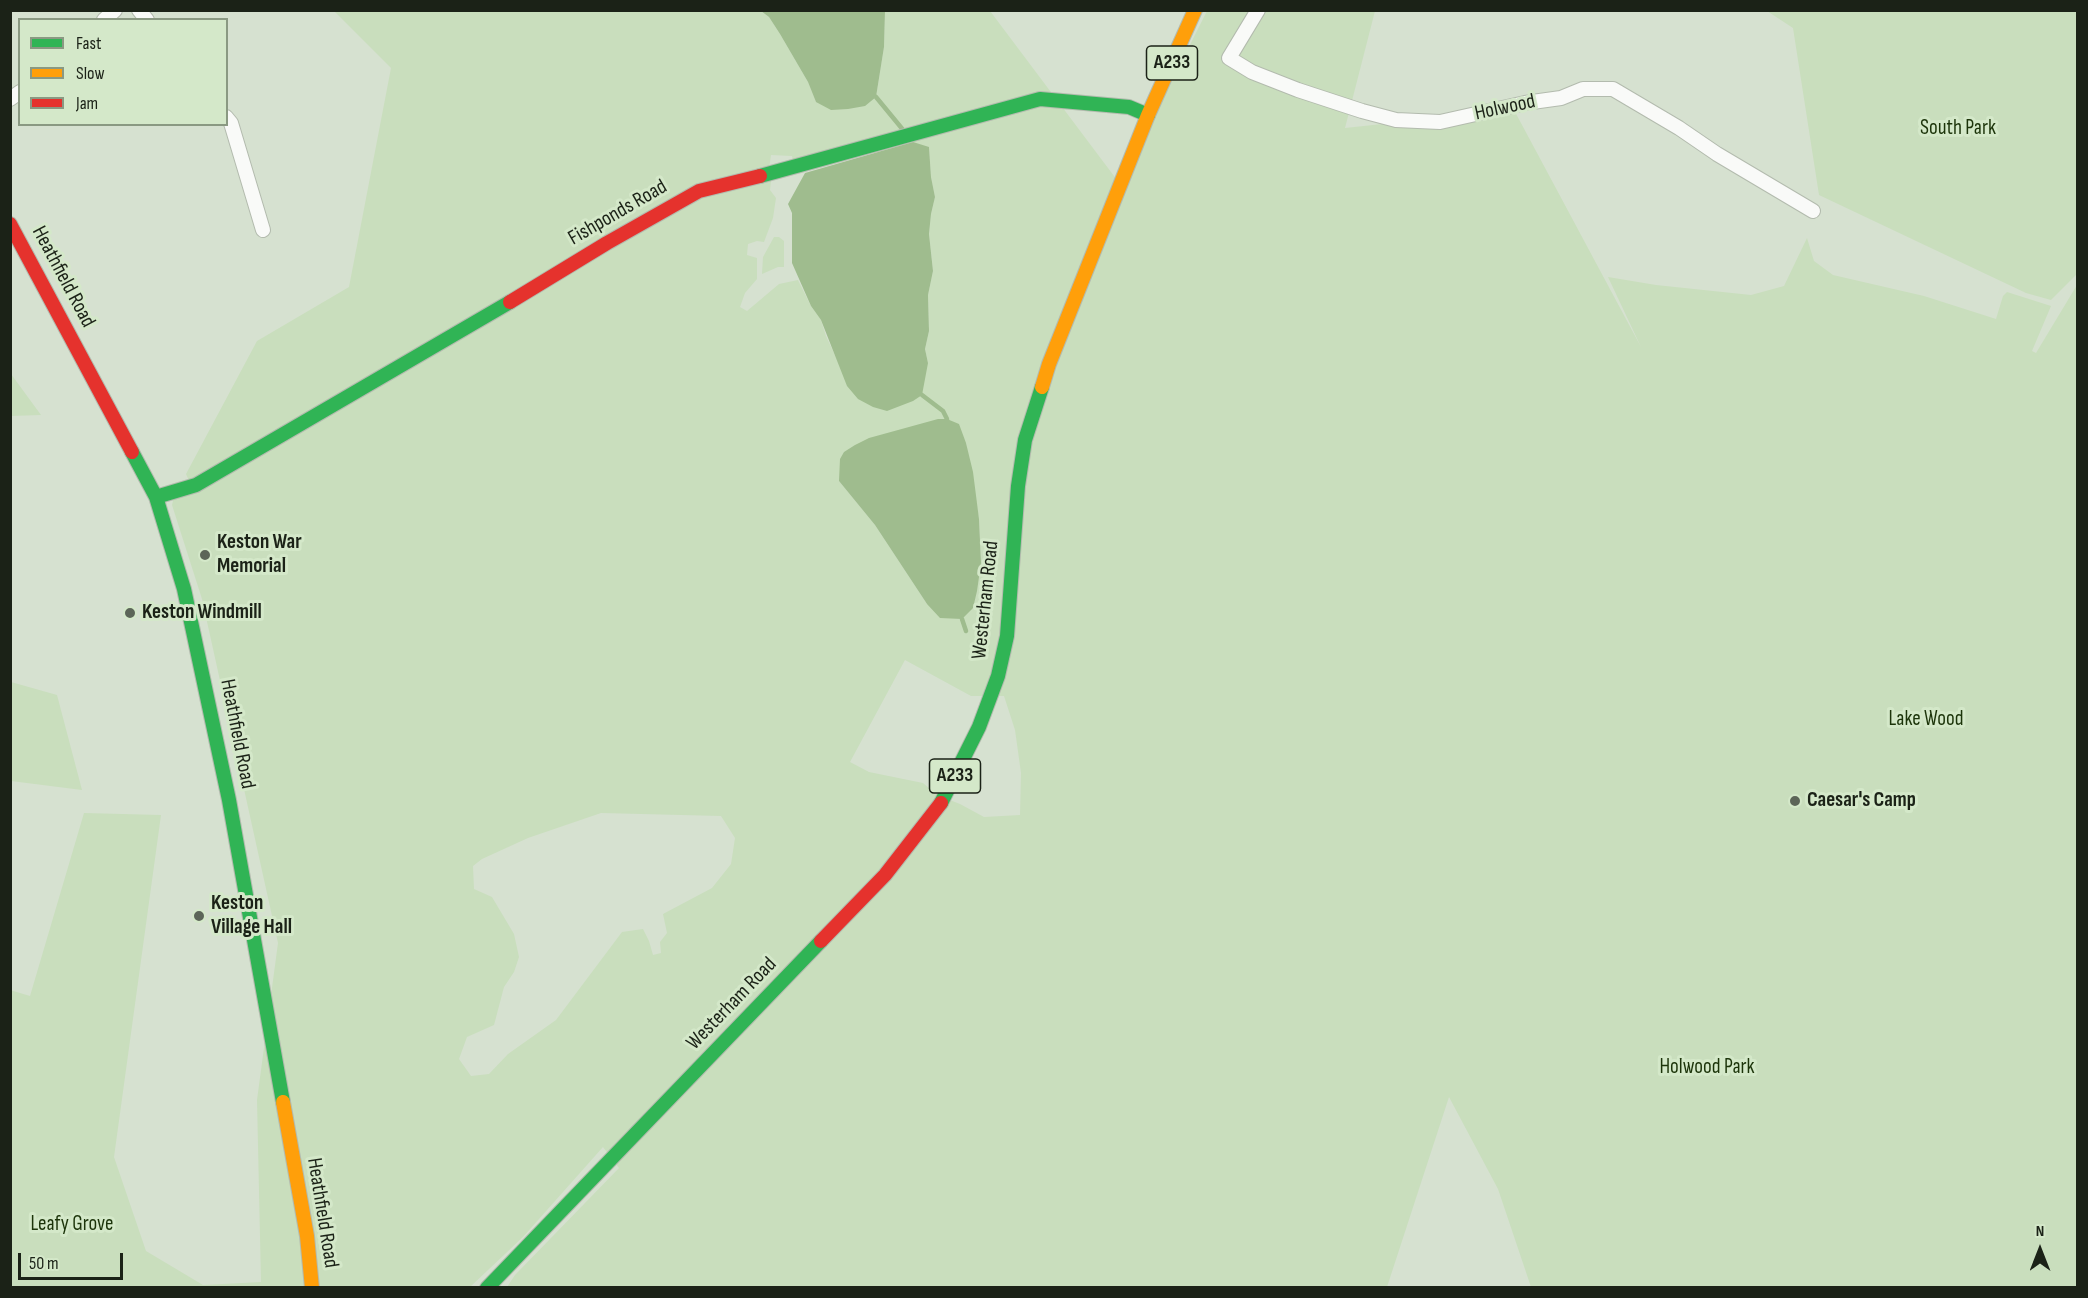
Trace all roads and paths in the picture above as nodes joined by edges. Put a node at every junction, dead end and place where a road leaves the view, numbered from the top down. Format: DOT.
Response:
graph roads {
  1 [pos="1195,10"];
  2 [pos="1258,10"];
  3 [pos="1148,115"];
  4 [pos="228,119"];
  5 [pos="1813,212"];
  6 [pos="10,224"];
  7 [pos="263,230"];
  8 [pos="16,244"];
  9 [pos="156,497"];
  10 [pos="312,1287"];
  11 [pos="487,1287"];
  1 -- 3 [label="main road, Westerham Road / A233"];
  2 -- 5 [label="street, Holwood"];
  3 -- 9 [label="main road, Fishponds Road"];
  3 -- 11 [label="main road, Westerham Road / A233"];
  4 -- 7 [label="street"];
  6 -- 8 [label="main road, Heathfield Road"];
  8 -- 9 [label="main road, Heathfield Road"];
  9 -- 10 [label="main road, Heathfield Road"];
}
